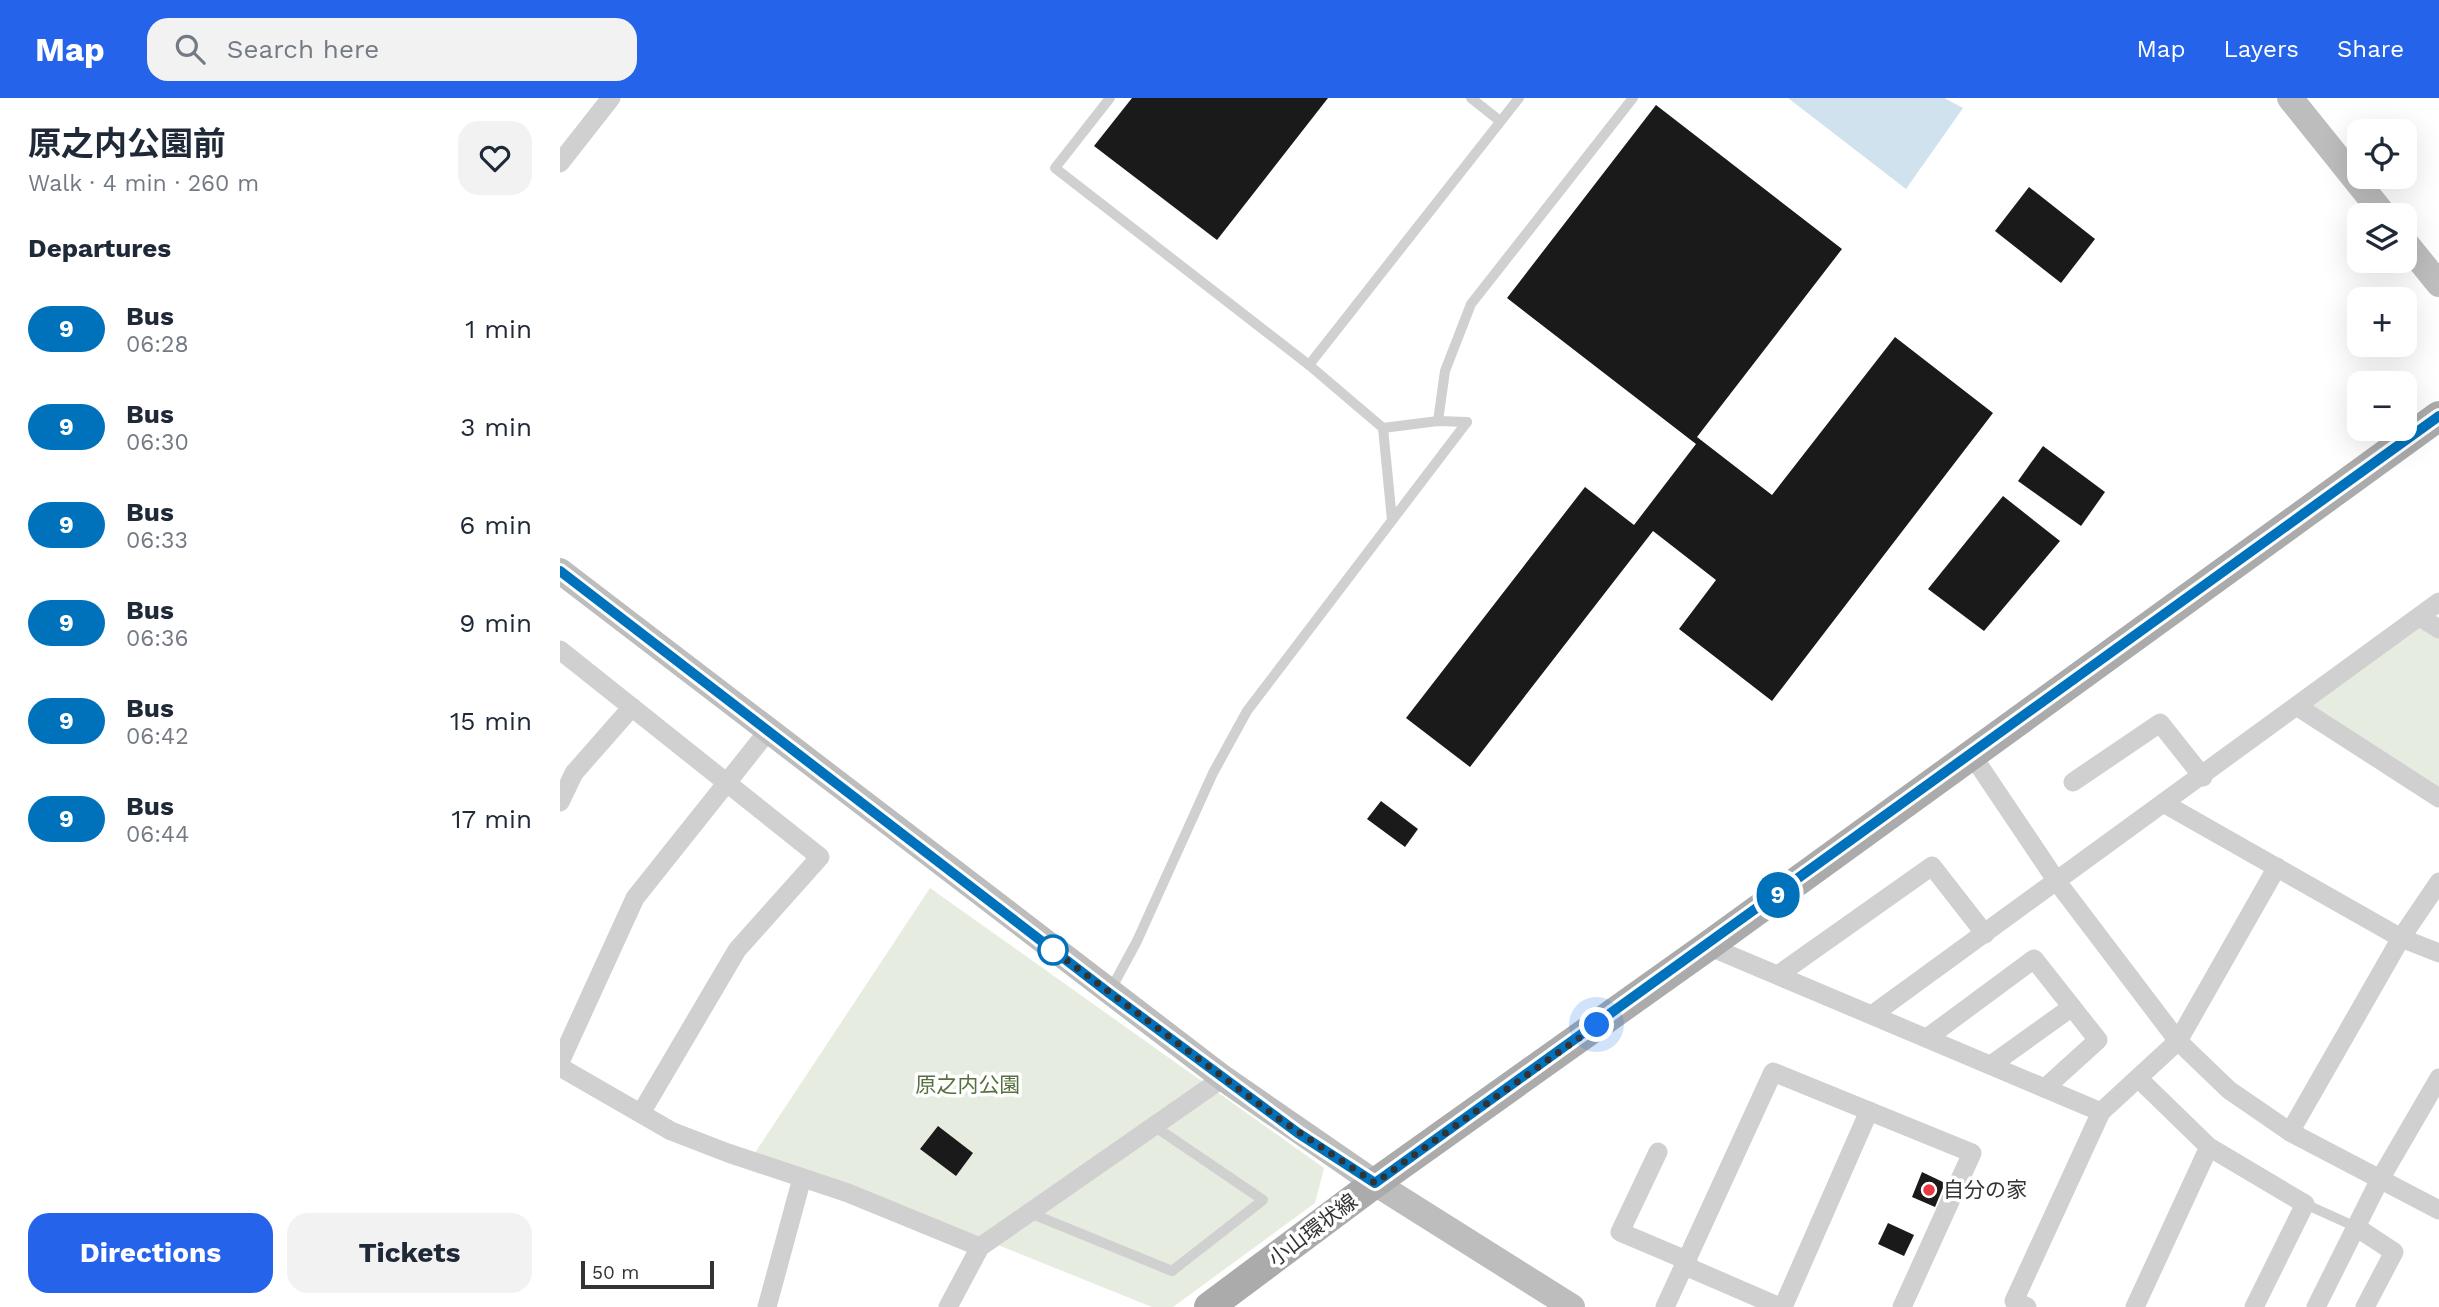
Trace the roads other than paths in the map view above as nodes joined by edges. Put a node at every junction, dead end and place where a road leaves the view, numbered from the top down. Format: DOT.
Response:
graph roads {
  1 [pos="611,98"];
  2 [pos="1110,98"];
  3 [pos="1471,98"];
  4 [pos="1518,98"];
  5 [pos="1633,98"];
  6 [pos="2290,98"];
  7 [pos="1500,121"];
  8 [pos="560,163"];
  9 [pos="2374,203"];
  10 [pos="2417,257"];
  11 [pos="2439,284"];
  12 [pos="1309,365"];
  13 [pos="2439,416"];
  14 [pos="1438,421"];
  15 [pos="1383,428"];
  16 [pos="1392,520"];
  17 [pos="560,572"];
  18 [pos="2439,602"];
  19 [pos="2420,617"];
  20 [pos="2439,629"];
  21 [pos="560,650"];
  22 [pos="632,707"];
  23 [pos="2298,707"];
  24 [pos="768,731"];
  25 [pos="1972,755"];
  26 [pos="2203,777"];
  27 [pos="2073,782"];
  28 [pos="726,783"];
  29 [pos="2439,798"];
  30 [pos="560,802"];
  31 [pos="2165,804"];
  32 [pos="2277,867"];
  33 [pos="2439,882"];
  34 [pos="2058,883"];
  35 [pos="1985,934"];
  36 [pos="2401,937"];
  37 [pos="1708,946"];
  38 [pos="2439,953"];
  39 [pos="1778,975"];
  40 [pos="1109,993"];
  41 [pos="2072,1007"];
  42 [pos="1872,1015"];
  43 [pos="1927,1038"];
  44 [pos="2178,1041"];
  45 [pos="560,1065"];
  46 [pos="1991,1065"];
  47 [pos="2439,1077"];
  48 [pos="1223,1078"];
  49 [pos="2138,1078"];
  50 [pos="2045,1088"];
  51 [pos="1869,1111"];
  52 [pos="2101,1112"];
  53 [pos="641,1113"];
  54 [pos="1154,1126"];
  55 [pos="2290,1132"];
  56 [pos="2210,1147"];
  57 [pos="1658,1152"];
  58 [pos="802,1178"];
  59 [pos="2379,1181"];
  60 [pos="1375,1183"];
  61 [pos="2305,1204"];
  62 [pos="2439,1210"];
  63 [pos="1030,1213"];
  64 [pos="2356,1227"];
  65 [pos="980,1247"];
  66 [pos="1686,1261"];
  67 [pos="767,1307"];
  68 [pos="948,1307"];
  69 [pos="1209,1307"];
  70 [pos="1572,1307"];
  71 [pos="1664,1307"];
  72 [pos="1782,1307"];
  73 [pos="1902,1307"];
  74 [pos="2027,1307"];
  75 [pos="2135,1307"];
  76 [pos="2254,1307"];
  77 [pos="2316,1307"];
  78 [pos="2365,1307"];
  1 -- 8 [label="street"];
  2 -- 12 [label="lane"];
  3 -- 7 [label="lane"];
  4 -- 7 [label="lane"];
  5 -- 14 [label="lane"];
  6 -- 9 [label="street"];
  7 -- 12 [label="lane"];
  10 -- 11 [label="street"];
  12 -- 15 [label="lane"];
  13 -- 25 [label="main road, 小山環状線"];
  14 -- 15 [label="lane"];
  14 -- 16 [label="lane"];
  15 -- 16 [label="lane"];
  16 -- 40 [label="lane"];
  17 -- 24 [label="street"];
  18 -- 19 [label="street"];
  19 -- 20 [label="street"];
  19 -- 23 [label="street"];
  21 -- 22 [label="street"];
  22 -- 28 [label="street"];
  22 -- 30 [label="street"];
  23 -- 26 [label="street"];
  23 -- 29 [label="street"];
  24 -- 28 [label="street"];
  24 -- 40 [label="street"];
  25 -- 34 [label="street"];
  25 -- 37 [label="main road, 小山環状線"];
  26 -- 27 [label="street"];
  26 -- 31 [label="street"];
  28 -- 45 [label="street"];
  28 -- 53 [label="street"];
  31 -- 32 [label="street"];
  31 -- 34 [label="street"];
  32 -- 36 [label="street"];
  32 -- 44 [label="street"];
  33 -- 36 [label="street"];
  34 -- 35 [label="street"];
  34 -- 44 [label="street"];
  35 -- 39 [label="street"];
  35 -- 42 [label="street"];
  36 -- 38 [label="street"];
  36 -- 55 [label="street"];
  37 -- 39 [label="street"];
  37 -- 60 [label="main road, 小山環状線"];
  39 -- 42 [label="street"];
  40 -- 48 [label="street"];
  41 -- 43 [label="street"];
  41 -- 46 [label="street"];
  41 -- 50 [label="street"];
  42 -- 43 [label="street"];
  43 -- 46 [label="street"];
  44 -- 49 [label="street"];
  44 -- 55 [label="street"];
  45 -- 53 [label="street"];
  46 -- 50 [label="street"];
  47 -- 59 [label="street"];
  48 -- 54 [label="street"];
  48 -- 60 [label="street"];
  49 -- 52 [label="street"];
  49 -- 56 [label="street"];
  50 -- 52 [label="street"];
  51 -- 66 [label="street"];
  51 -- 72 [label="street"];
  51 -- 73 [label="street"];
  52 -- 74 [label="street"];
  53 -- 58 [label="street"];
  54 -- 63 [label="street"];
  54 -- 63 [label="lane"];
  55 -- 59 [label="street"];
  56 -- 61 [label="street"];
  56 -- 75 [label="street"];
  57 -- 66 [label="street"];
  58 -- 65 [label="street"];
  58 -- 67 [label="street"];
  59 -- 62 [label="street"];
  59 -- 64 [label="street"];
  60 -- 69 [label="main road, 小山環状線"];
  60 -- 70 [label="street"];
  61 -- 64 [label="lane"];
  61 -- 76 [label="street"];
  63 -- 65 [label="street"];
  64 -- 77 [label="street"];
  64 -- 78 [label="street"];
  65 -- 68 [label="street"];
  66 -- 71 [label="street"];
  66 -- 72 [label="street"];
}
